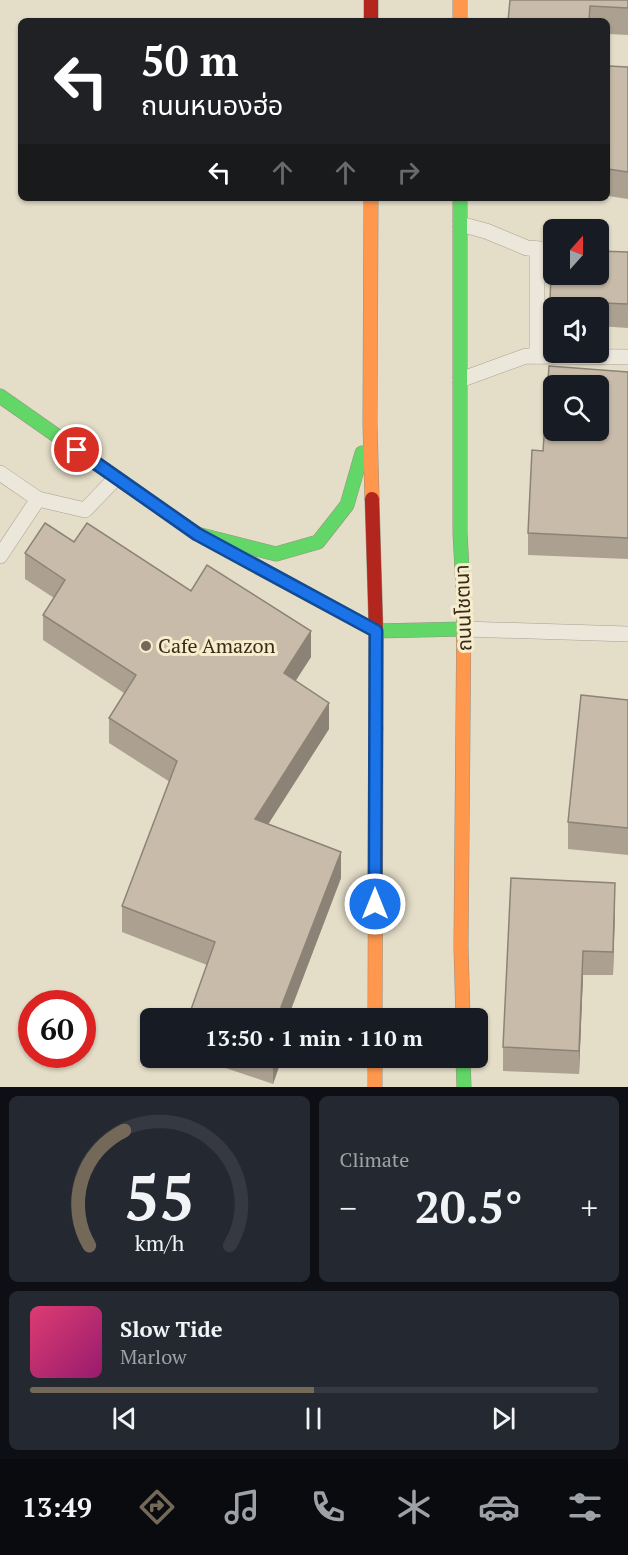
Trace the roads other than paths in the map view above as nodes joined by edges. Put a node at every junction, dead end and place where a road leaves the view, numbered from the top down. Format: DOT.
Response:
graph roads {
  1 [pos="371,0"];
  2 [pos="460,0"];
  3 [pos="371,18"];
  4 [pos="460,18"];
  5 [pos="371,201"];
  6 [pos="460,201"];
  7 [pos="460,224"];
  8 [pos="537,249"];
  9 [pos="543,249"];
  10 [pos="537,356"];
  11 [pos="628,357"];
  12 [pos="460,380"];
  13 [pos="0,396"];
  14 [pos="370,424"];
  15 [pos="0,472"];
  16 [pos="116,478"];
  17 [pos="38,499"];
  18 [pos="197,534"];
  19 [pos="0,556"];
  20 [pos="465,629"];
  21 [pos="376,631"];
  22 [pos="628,634"];
  23 [pos="375,1008"];
  24 [pos="463,1008"];
  25 [pos="375,1068"];
  26 [pos="463,1068"];
  27 [pos="375,1087"];
  28 [pos="464,1087"];
  1 -- 3 [label="main road"];
  2 -- 4 [label="main road"];
  5 -- 14 [label="main road"];
  6 -- 7 [label="main road, ถนนโชตนา"];
  7 -- 8 [label="lane"];
  7 -- 12 [label="main road, ถนนโชตนา"];
  8 -- 9 [label="lane"];
  8 -- 10 [label="lane"];
  10 -- 11 [label="lane"];
  10 -- 12 [label="lane"];
  12 -- 20 [label="main road, ถนนโชตนา"];
  13 -- 16 [label="main road"];
  14 -- 18 [label="main road"];
  14 -- 21 [label="main road"];
  15 -- 17 [label="lane"];
  16 -- 17 [label="lane"];
  16 -- 18 [label="main road"];
  17 -- 19 [label="lane"];
  18 -- 21 [label="main road"];
  20 -- 21 [label="main road"];
  20 -- 22 [label="lane"];
  20 -- 24 [label="main road, ถนนโชตนา"];
  21 -- 23 [label="main road"];
  25 -- 27 [label="main road"];
  26 -- 28 [label="main road"];
}
